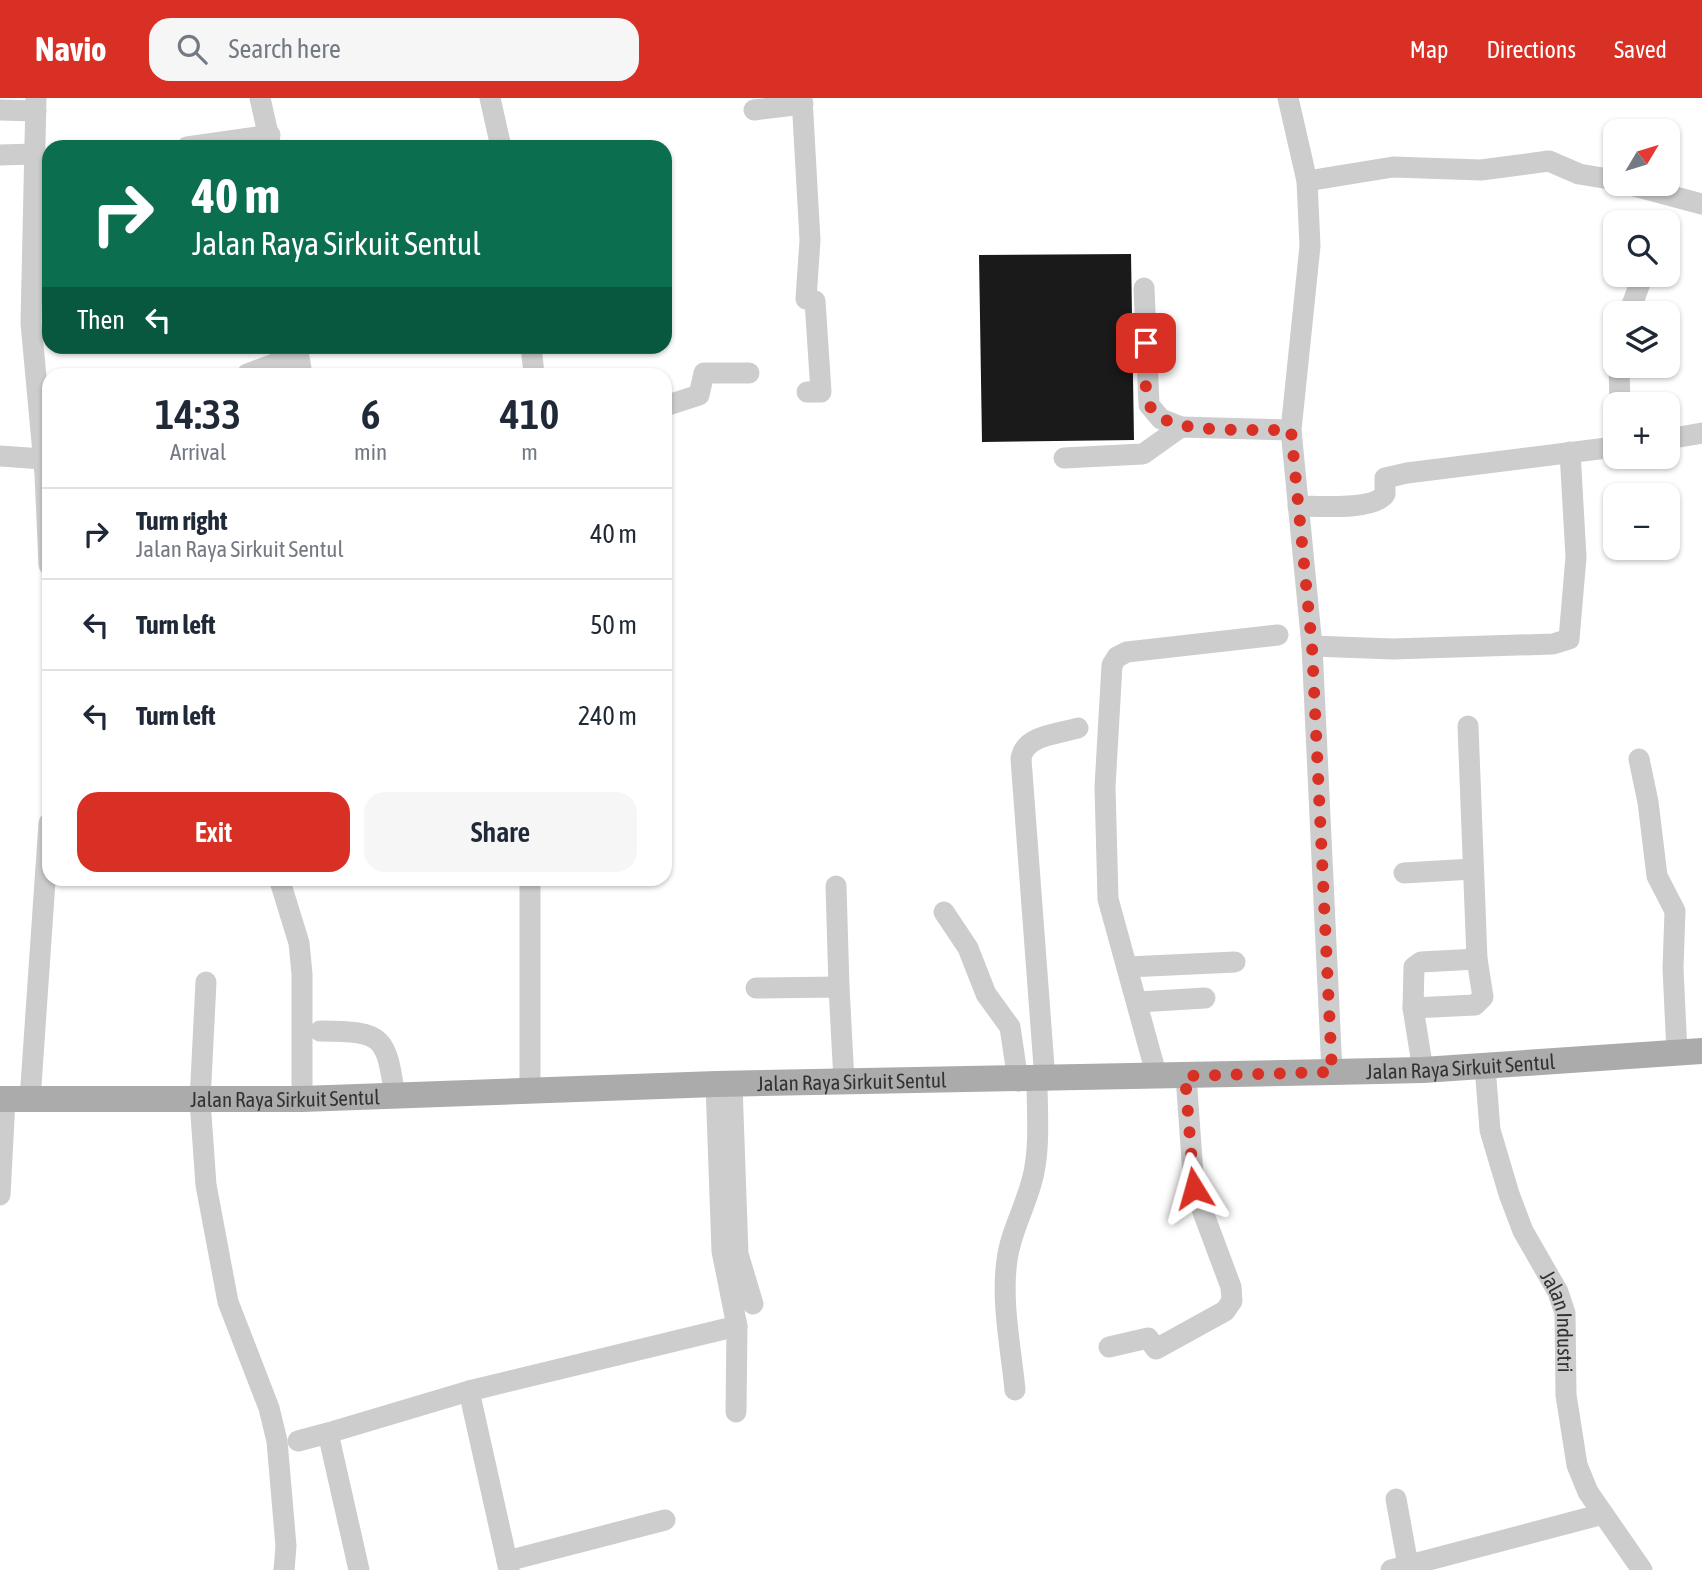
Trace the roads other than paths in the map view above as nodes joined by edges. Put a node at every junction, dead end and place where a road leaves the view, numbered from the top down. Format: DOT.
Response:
graph roads {
  1 [pos="260,98"];
  2 [pos="490,98"];
  3 [pos="1289,98"];
  4 [pos="802,101"];
  5 [pos="36,104"];
  6 [pos="0,110"];
  7 [pos="754,110"];
  8 [pos="270,140"];
  9 [pos="499,140"];
  10 [pos="36,154"];
  11 [pos="0,155"];
  12 [pos="1603,178"];
  13 [pos="1307,181"];
  14 [pos="1672,196"];
  15 [pos="1702,204"];
  16 [pos="1144,288"];
  17 [pos="40,323"];
  18 [pos="299,359"];
  19 [pos="268,368"];
  20 [pos="42,372"];
  21 [pos="749,373"];
  22 [pos="807,392"];
  23 [pos="672,404"];
  24 [pos="1181,426"];
  25 [pos="1291,430"];
  26 [pos="1702,433"];
  27 [pos="1680,437"];
  28 [pos="1603,448"];
  29 [pos="1570,452"];
  30 [pos="0,456"];
  31 [pos="1064,458"];
  32 [pos="42,469"];
  33 [pos="1298,506"];
  34 [pos="1278,635"];
  35 [pos="1312,646"];
  36 [pos="1468,726"];
  37 [pos="1078,728"];
  38 [pos="1639,759"];
  39 [pos="1473,869"];
  40 [pos="1404,873"];
  41 [pos="42,875"];
  42 [pos="281,886"];
  43 [pos="530,886"];
  44 [pos="836,886"];
  45 [pos="944,912"];
  46 [pos="1477,959"];
  47 [pos="1235,962"];
  48 [pos="1128,967"];
  49 [pos="206,982"];
  50 [pos="839,987"];
  51 [pos="756,988"];
  52 [pos="1205,998"];
  53 [pos="1139,1002"];
  54 [pos="1413,1008"];
  55 [pos="320,1031"];
  56 [pos="1689,1052"];
  57 [pos="1485,1066"];
  58 [pos="1423,1070"];
  59 [pos="1332,1072"];
  60 [pos="1185,1076"];
  61 [pos="1157,1077"];
  62 [pos="1033,1080"];
  63 [pos="844,1081"];
  64 [pos="724,1084"];
  65 [pos="530,1092"];
  66 [pos="395,1097"];
  67 [pos="12,1100"];
  68 [pos="302,1100"];
  69 [pos="200,1101"];
  70 [pos="0,1195"];
  71 [pos="753,1304"];
  72 [pos="737,1326"];
  73 [pos="1109,1347"];
  74 [pos="1015,1390"];
  75 [pos="469,1391"];
  76 [pos="736,1412"];
  77 [pos="328,1433"];
  78 [pos="298,1441"];
  79 [pos="1396,1499"];
  80 [pos="1603,1514"];
  81 [pos="665,1520"];
  82 [pos="508,1565"];
  83 [pos="1400,1567"];
  84 [pos="284,1570"];
  85 [pos="359,1570"];
  86 [pos="1642,1570"];
  1 -- 8 [label="street"];
  2 -- 9 [label="street"];
  3 -- 13 [label="street"];
  4 -- 7 [label="street"];
  4 -- 22 [label="street"];
  5 -- 6 [label="street"];
  5 -- 10 [label="street"];
  10 -- 11 [label="street"];
  10 -- 17 [label="street"];
  12 -- 13 [label="street"];
  13 -- 25 [label="street"];
  14 -- 15 [label="street"];
  16 -- 24 [label="street"];
  17 -- 20 [label="street"];
  18 -- 19 [label="street"];
  21 -- 23 [label="street"];
  24 -- 25 [label="street"];
  24 -- 31 [label="street"];
  25 -- 33 [label="street"];
  26 -- 27 [label="street"];
  28 -- 29 [label="street"];
  29 -- 33 [label="street"];
  29 -- 35 [label="street"];
  30 -- 32 [label="street"];
  33 -- 35 [label="street"];
  34 -- 48 [label="street"];
  35 -- 59 [label="street"];
  36 -- 39 [label="street"];
  37 -- 62 [label="street"];
  38 -- 56 [label="street"];
  39 -- 40 [label="street"];
  39 -- 46 [label="street"];
  41 -- 67 [label="street"];
  42 -- 68 [label="street"];
  43 -- 65 [label="street"];
  44 -- 50 [label="street"];
  45 -- 62 [label="street"];
  46 -- 54 [label="street"];
  46 -- 54 [label="street"];
  47 -- 48 [label="street"];
  48 -- 53 [label="street"];
  49 -- 69 [label="street"];
  50 -- 51 [label="street"];
  50 -- 63 [label="street"];
  52 -- 53 [label="street"];
  53 -- 61 [label="street"];
  54 -- 58 [label="street"];
  55 -- 66 [label="street"];
  56 -- 57 [label="main road, Jalan Raya Sirkuit Sentul"];
  57 -- 58 [label="main road, Jalan Raya Sirkuit Sentul"];
  57 -- 80 [label="street, Jalan Industri"];
  58 -- 59 [label="main road, Jalan Raya Sirkuit Sentul"];
  59 -- 60 [label="main road, Jalan Raya Sirkuit Sentul"];
  60 -- 61 [label="main road, Jalan Raya Sirkuit Sentul"];
  60 -- 73 [label="street"];
  61 -- 62 [label="main road, Jalan Raya Sirkuit Sentul"];
  62 -- 63 [label="main road, Jalan Raya Sirkuit Sentul"];
  62 -- 74 [label="street"];
  63 -- 64 [label="main road, Jalan Raya Sirkuit Sentul"];
  64 -- 65 [label="main road, Jalan Raya Sirkuit Sentul"];
  64 -- 71 [label="street"];
  64 -- 72 [label="street"];
  65 -- 66 [label="main road, Jalan Raya Sirkuit Sentul"];
  66 -- 68 [label="main road, Jalan Raya Sirkuit Sentul"];
  67 -- 69 [label="main road, Jalan Raya Sirkuit Sentul"];
  67 -- 70 [label="street"];
  68 -- 69 [label="main road, Jalan Raya Sirkuit Sentul"];
  69 -- 84 [label="street"];
  72 -- 75 [label="street"];
  72 -- 76 [label="street"];
  75 -- 77 [label="street"];
  75 -- 82 [label="street"];
  77 -- 78 [label="street"];
  77 -- 85 [label="street"];
  79 -- 83 [label="street"];
  80 -- 83 [label="street"];
  80 -- 86 [label="street, Jalan Industri"];
  81 -- 82 [label="street"];
}
